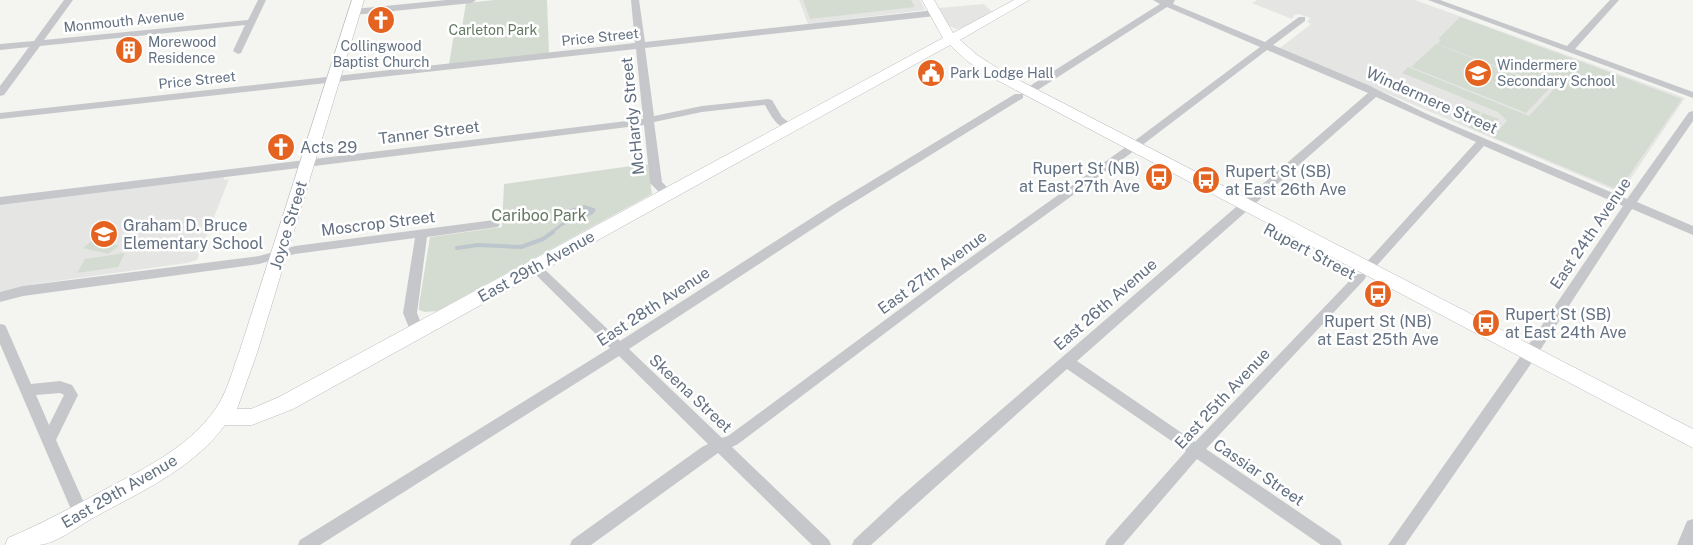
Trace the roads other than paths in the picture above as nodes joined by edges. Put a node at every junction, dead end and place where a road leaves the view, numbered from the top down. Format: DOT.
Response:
graph roads {
  1 [pos="69,0"];
  2 [pos="262,0"];
  3 [pos="472,0"];
  4 [pos="635,0"];
  5 [pos="928,0"];
  6 [pos="1024,0"];
  7 [pos="1432,0"];
  8 [pos="1470,0"];
  9 [pos="1615,0"];
  10 [pos="1165,1"];
  11 [pos="356,6"];
  12 [pos="1459,10"];
  13 [pos="935,13"];
  14 [pos="1302,18"];
  15 [pos="252,22"];
  16 [pos="948,38"];
  17 [pos="37,43"];
  18 [pos="641,46"];
  19 [pos="1267,46"];
  20 [pos="0,47"];
  21 [pos="1569,49"];
  22 [pos="238,51"];
  23 [pos="333,80"];
  24 [pos="1374,92"];
  25 [pos="0,94"];
  26 [pos="1024,94"];
  27 [pos="1693,95"];
  28 [pos="1693,114"];
  29 [pos="0,116"];
  30 [pos="650,120"];
  31 [pos="790,127"];
  32 [pos="1482,141"];
  33 [pos="1129,149"];
  34 [pos="307,163"];
  35 [pos="668,194"];
  36 [pos="0,201"];
  37 [pos="1630,204"];
  38 [pos="1243,209"];
  39 [pos="494,224"];
  40 [pos="1693,231"];
  41 [pos="422,233"];
  42 [pos="279,254"];
  43 [pos="535,266"];
  44 [pos="1364,273"];
  45 [pos="0,297"];
  46 [pos="0,329"];
  47 [pos="418,331"];
  48 [pos="620,348"];
  49 [pos="1526,359"];
  50 [pos="1066,361"];
  51 [pos="28,390"];
  52 [pos="219,417"];
  53 [pos="1693,439"];
  54 [pos="49,440"];
  55 [pos="721,445"];
  56 [pos="1196,450"];
  57 [pos="1693,451"];
  58 [pos="81,514"];
  59 [pos="1693,526"];
  60 [pos="53,529"];
  61 [pos="16,545"];
  62 [pos="34,545"];
  63 [pos="306,545"];
  64 [pos="578,545"];
  65 [pos="823,545"];
  66 [pos="860,545"];
  67 [pos="1113,545"];
  68 [pos="1334,545"];
  69 [pos="1396,545"];
  70 [pos="1684,545"];
  1 -- 17 [label="street"];
  2 -- 15 [label="street"];
  3 -- 11 [label="street"];
  4 -- 18 [label="street, McHardy Street"];
  5 -- 13 [label="street, Rupert Street"];
  6 -- 16 [label="street, East 29th Avenue"];
  7 -- 12 [label="street"];
  8 -- 12 [label="street"];
  9 -- 21 [label="street"];
  10 -- 19 [label="street, Windermere Street"];
  10 -- 26 [label="street, East 28th Avenue"];
  11 -- 23 [label="street, Joyce Street"];
  12 -- 21 [label="street"];
  13 -- 16 [label="street, Rupert Street"];
  13 -- 18 [label="street, Price Street"];
  14 -- 19 [label="street, East 27th Avenue"];
  15 -- 17 [label="street, Monmouth Avenue"];
  15 -- 22 [label="street"];
  16 -- 26 [label="street, Rupert Street"];
  16 -- 31 [label="street, East 29th Avenue"];
  17 -- 20 [label="street, Monmouth Avenue"];
  17 -- 25 [label="street"];
  18 -- 23 [label="street, Price Street"];
  18 -- 30 [label="street, McHardy Street"];
  19 -- 24 [label="street, Windermere Street"];
  19 -- 33 [label="street, East 27th Avenue"];
  21 -- 27 [label="street"];
  23 -- 29 [label="street, Price Street"];
  23 -- 34 [label="street, Joyce Street"];
  24 -- 32 [label="street, Windermere Street"];
  24 -- 38 [label="street, East 26th Avenue"];
  26 -- 33 [label="street, Rupert Street"];
  26 -- 48 [label="street, East 28th Avenue"];
  28 -- 37 [label="street, East 24th Avenue"];
  30 -- 31 [label="street, Tanner Street"];
  30 -- 34 [label="street, Tanner Street"];
  30 -- 35 [label="street, McHardy Street"];
  31 -- 35 [label="street, East 29th Avenue"];
  32 -- 37 [label="street, Windermere Street"];
  32 -- 44 [label="street, East 25th Avenue"];
  33 -- 38 [label="street, Rupert Street"];
  33 -- 55 [label="street, East 27th Avenue"];
  34 -- 36 [label="street, Tanner Street"];
  34 -- 42 [label="street, Joyce Street"];
  35 -- 43 [label="street, East 29th Avenue"];
  37 -- 40 [label="street, Windermere Street"];
  37 -- 49 [label="street, East 24th Avenue"];
  38 -- 44 [label="street, Rupert Street"];
  38 -- 50 [label="street, East 26th Avenue"];
  39 -- 41 [label="street, Moscrop Street"];
  41 -- 42 [label="street, Moscrop Street"];
  41 -- 47 [label="street"];
  42 -- 45 [label="street, Moscrop Street"];
  42 -- 52 [label="street, Joyce Street"];
  43 -- 47 [label="street, East 29th Avenue"];
  43 -- 48 [label="street, Skeena Street"];
  44 -- 49 [label="street, Rupert Street"];
  44 -- 56 [label="street, East 25th Avenue"];
  46 -- 51 [label="street"];
  47 -- 52 [label="street, East 29th Avenue"];
  48 -- 55 [label="street, Skeena Street"];
  48 -- 63 [label="street, East 28th Avenue"];
  49 -- 53 [label="street, Rupert Street"];
  49 -- 57 [label="street, Rupert Street"];
  49 -- 69 [label="street, East 24th Avenue"];
  50 -- 56 [label="street, Cassiar Street"];
  50 -- 66 [label="street, East 26th Avenue"];
  51 -- 54 [label="street"];
  51 -- 54 [label="street"];
  52 -- 58 [label="street, East 29th Avenue"];
  54 -- 58 [label="street"];
  55 -- 64 [label="street, East 27th Avenue"];
  55 -- 65 [label="street, Skeena Street"];
  56 -- 67 [label="street, East 25th Avenue"];
  56 -- 68 [label="street, Cassiar Street"];
  58 -- 60 [label="street, East 29th Avenue"];
  59 -- 70 [label="street"];
  60 -- 61 [label="street, East 29th Avenue"];
  60 -- 62 [label="street, East 29th Avenue"];
}
